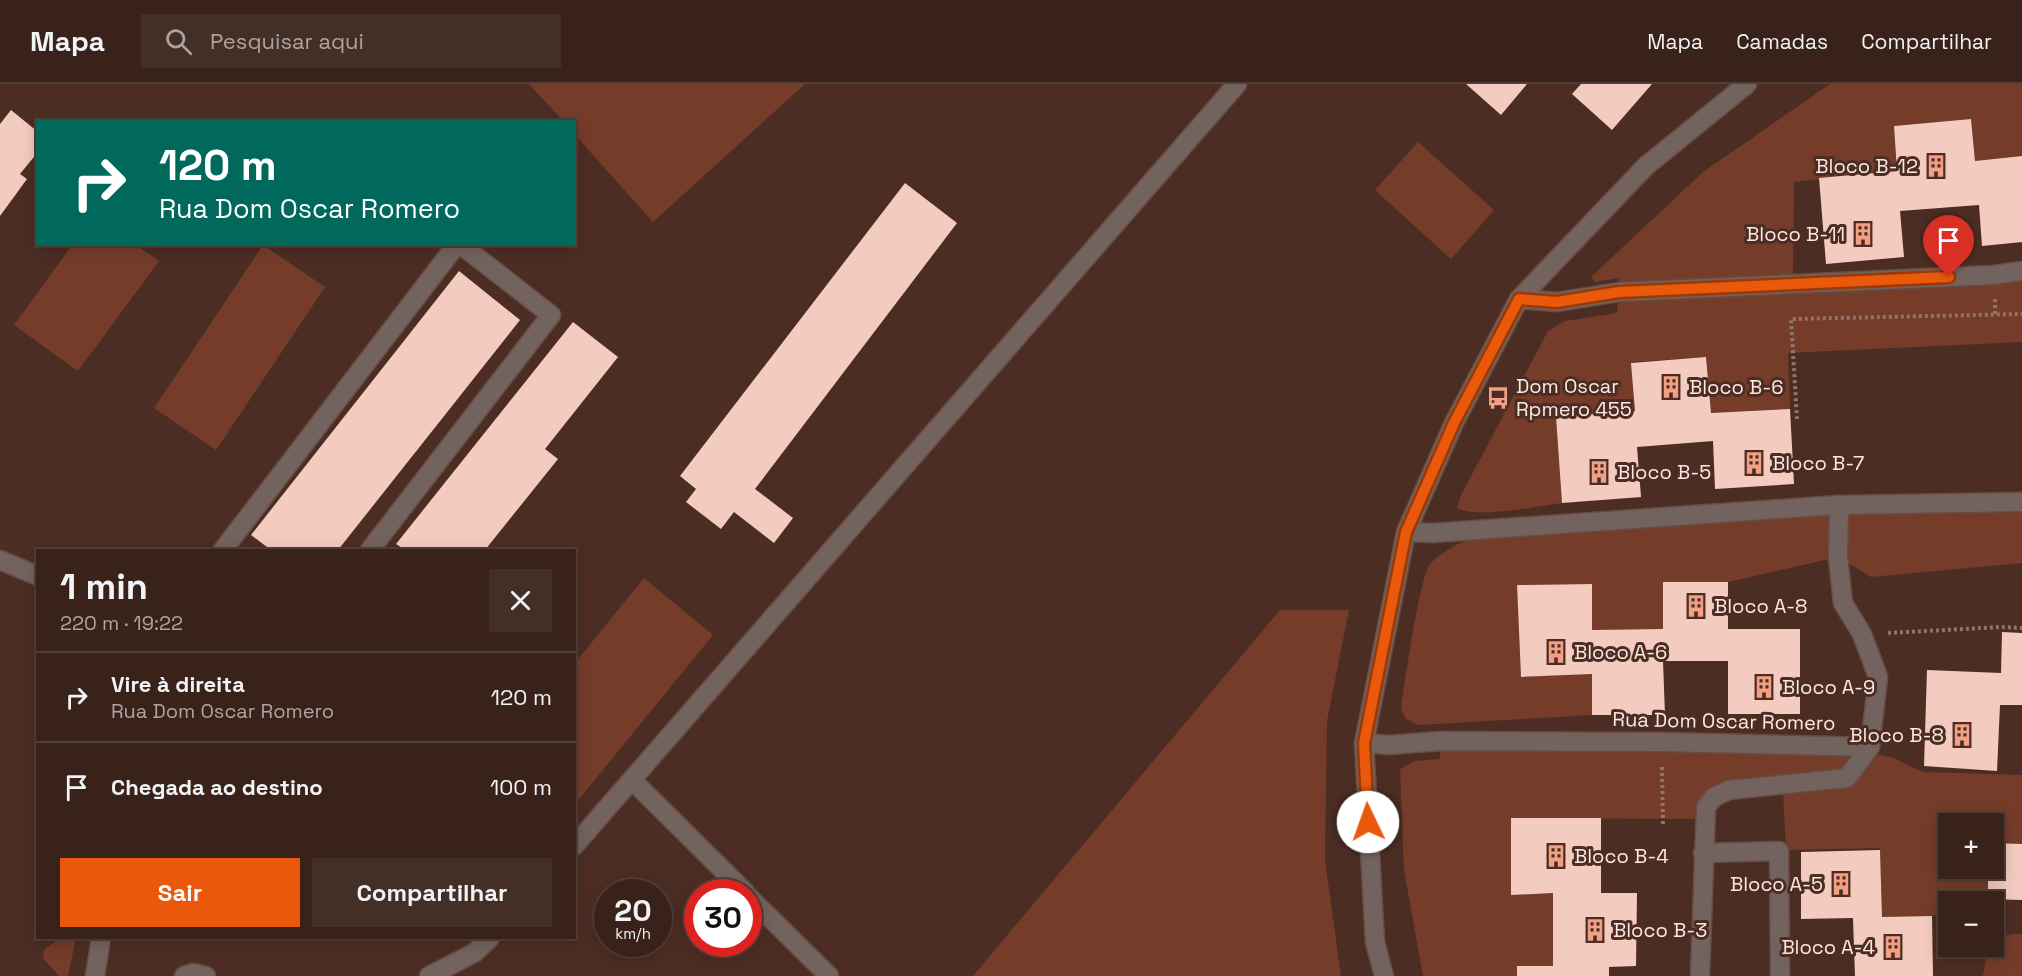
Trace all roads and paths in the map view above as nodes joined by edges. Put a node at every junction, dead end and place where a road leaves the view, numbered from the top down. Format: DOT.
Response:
graph roads {
  1 [pos="1237,84"];
  2 [pos="1747,84"];
  3 [pos="456,246"];
  4 [pos="461,246"];
  5 [pos="2022,271"];
  6 [pos="1995,295"];
  7 [pos="1519,299"];
  8 [pos="2022,314"];
  9 [pos="1995,315"];
  10 [pos="1797,420"];
  11 [pos="2022,502"];
  12 [pos="1839,505"];
  13 [pos="1406,532"];
  14 [pos="224,549"];
  15 [pos="371,549"];
  16 [pos="0,560"];
  17 [pos="36,575"];
  18 [pos="2022,628"];
  19 [pos="1862,634"];
  20 [pos="1364,743"];
  21 [pos="1870,747"];
  22 [pos="1662,759"];
  23 [pos="632,780"];
  24 [pos="1663,826"];
  25 [pos="576,844"];
  26 [pos="1703,853"];
  27 [pos="732,879"];
  28 [pos="762,910"];
  29 [pos="101,939"];
  30 [pos="489,939"];
  31 [pos="95,976"];
  32 [pos="184,976"];
  33 [pos="206,976"];
  34 [pos="429,976"];
  35 [pos="830,976"];
  36 [pos="1384,976"];
  37 [pos="1700,976"];
  38 [pos="1780,976"];
  1 -- 23 [label="street"];
  2 -- 7 [label="street"];
  3 -- 14 [label="street"];
  4 -- 15 [label="street"];
  5 -- 7 [label="street"];
  6 -- 9 [label="path"];
  7 -- 13 [label="street"];
  8 -- 9 [label="path"];
  9 -- 10 [label="path"];
  11 -- 12 [label="street"];
  12 -- 13 [label="street"];
  12 -- 19 [label="street"];
  13 -- 20 [label="street"];
  16 -- 17 [label="street"];
  18 -- 19 [label="path"];
  19 -- 21 [label="street"];
  20 -- 21 [label="street, Rua Dom Oscar Romero"];
  20 -- 36 [label="street"];
  21 -- 26 [label="street"];
  22 -- 24 [label="path"];
  23 -- 25 [label="street"];
  23 -- 27 [label="street"];
  26 -- 37 [label="street"];
  26 -- 38 [label="street"];
  28 -- 35 [label="street"];
  29 -- 31 [label="street"];
  30 -- 34 [label="street"];
  32 -- 33 [label="street"];
}
